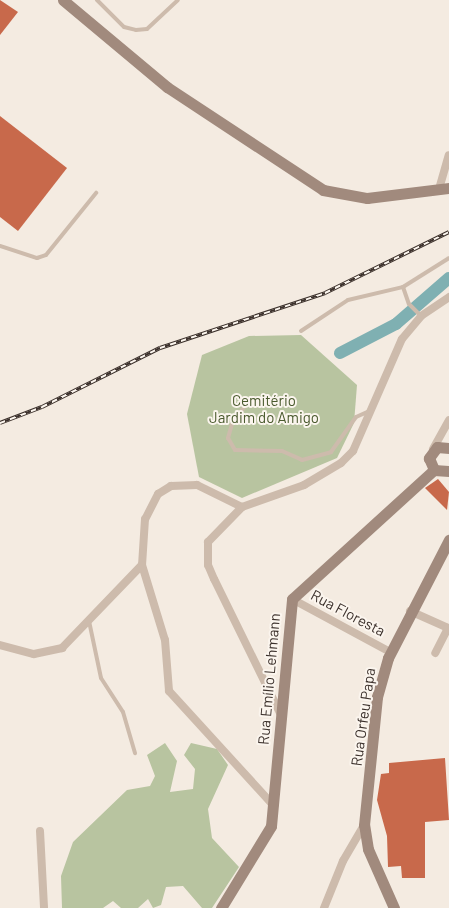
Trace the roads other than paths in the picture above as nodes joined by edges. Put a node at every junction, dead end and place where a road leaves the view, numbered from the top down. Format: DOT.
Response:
graph roads {
  1 [pos="63,0"];
  2 [pos="97,0"];
  3 [pos="178,0"];
  4 [pos="449,155"];
  5 [pos="444,189"];
  6 [pos="96,193"];
  7 [pos="0,246"];
  8 [pos="449,258"];
  9 [pos="402,287"];
  10 [pos="449,297"];
  11 [pos="418,313"];
  12 [pos="301,331"];
  13 [pos="250,398"];
  14 [pos="372,410"];
  15 [pos="449,420"];
  16 [pos="441,445"];
  17 [pos="434,470"];
  18 [pos="449,471"];
  19 [pos="242,508"];
  20 [pos="449,540"];
  21 [pos="142,565"];
  22 [pos="292,599"];
  23 [pos="410,611"];
  24 [pos="89,621"];
  25 [pos="449,629"];
  26 [pos="0,645"];
  27 [pos="390,652"];
  28 [pos="435,653"];
  29 [pos="280,713"];
  30 [pos="135,753"];
  31 [pos="276,808"];
  32 [pos="364,825"];
  33 [pos="40,831"];
  34 [pos="225,906"];
  35 [pos="44,908"];
  36 [pos="324,908"];
  37 [pos="394,908"];
  1 -- 5 [label="main road"];
  2 -- 3 [label="lane"];
  4 -- 5 [label="street"];
  6 -- 7 [label="lane"];
  8 -- 9 [label="lane"];
  9 -- 11 [label="lane"];
  9 -- 12 [label="lane"];
  10 -- 11 [label="street"];
  11 -- 14 [label="street"];
  13 -- 14 [label="lane"];
  14 -- 19 [label="street"];
  15 -- 16 [label="street"];
  16 -- 17 [label="main road"];
  17 -- 18 [label="main road"];
  17 -- 22 [label="main road, Rua Emílio Lehmann"];
  19 -- 21 [label="street"];
  19 -- 29 [label="street"];
  20 -- 23 [label="main road, Rua Orfeu Papa"];
  21 -- 24 [label="street"];
  21 -- 31 [label="street"];
  22 -- 27 [label="street, Rua Floresta"];
  22 -- 29 [label="main road, Rua Emílio Lehmann"];
  23 -- 25 [label="street"];
  23 -- 27 [label="main road, Rua Orfeu Papa"];
  24 -- 26 [label="street"];
  24 -- 30 [label="lane"];
  25 -- 28 [label="street"];
  27 -- 32 [label="main road, Rua Orfeu Papa"];
  29 -- 31 [label="main road, Rua Emílio Lehmann"];
  31 -- 34 [label="main road, Rua Emílio Lehmann"];
  32 -- 36 [label="street"];
  32 -- 37 [label="main road, Rua Orfeu Papa"];
  33 -- 35 [label="street"];
}
